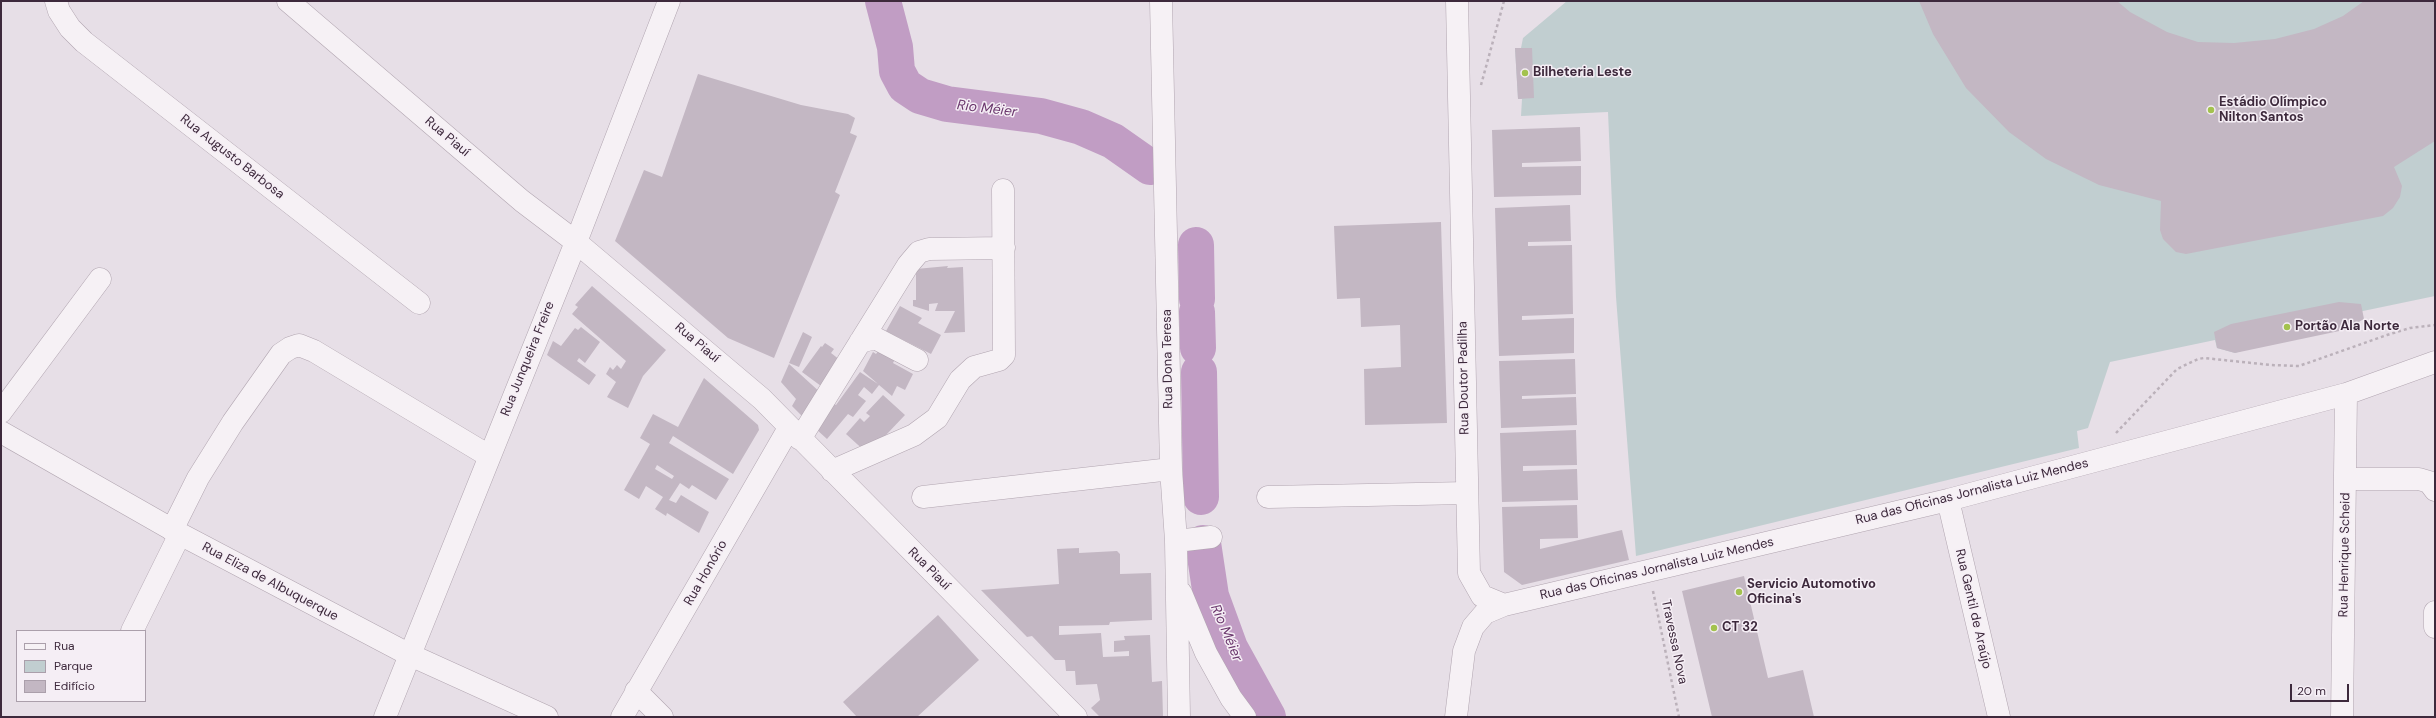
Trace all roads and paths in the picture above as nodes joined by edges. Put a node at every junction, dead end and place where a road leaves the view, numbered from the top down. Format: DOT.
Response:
graph roads {
  1 [pos="56,1"];
  2 [pos="288,1"];
  3 [pos="669,1"];
  4 [pos="1161,1"];
  5 [pos="1457,1"];
  6 [pos="1504,1"];
  7 [pos="1480,87"];
  8 [pos="1003,190"];
  9 [pos="576,242"];
  10 [pos="1004,248"];
  11 [pos="100,279"];
  12 [pos="419,303"];
  13 [pos="2435,325"];
  14 [pos="860,342"];
  15 [pos="917,360"];
  16 [pos="2435,362"];
  17 [pos="2346,394"];
  18 [pos="1,412"];
  19 [pos="1,432"];
  20 [pos="795,433"];
  21 [pos="2112,436"];
  22 [pos="489,456"];
  23 [pos="1171,469"];
  24 [pos="832,471"];
  25 [pos="2346,478"];
  26 [pos="2435,490"];
  27 [pos="1467,493"];
  28 [pos="923,497"];
  29 [pos="1268,497"];
  30 [pos="1948,500"];
  31 [pos="176,532"];
  32 [pos="1649,571"];
  33 [pos="1177,584"];
  34 [pos="1504,605"];
  35 [pos="2435,612"];
  36 [pos="2435,627"];
  37 [pos="132,630"];
  38 [pos="408,654"];
  39 [pos="636,691"];
  40 [pos="385,717"];
  41 [pos="547,717"];
  42 [pos="622,717"];
  43 [pos="662,717"];
  44 [pos="1076,717"];
  45 [pos="1179,717"];
  46 [pos="1245,717"];
  47 [pos="1456,717"];
  48 [pos="1679,717"];
  49 [pos="1999,717"];
  50 [pos="2342,717"];
  1 -- 12 [label="street, Rua Augusto Barbosa"];
  2 -- 9 [label="street, Rua Piauí"];
  3 -- 9 [label="street, Rua Junqueira Freire"];
  4 -- 23 [label="street, Rua Dona Teresa"];
  5 -- 27 [label="street, Rua Doutor Padilha"];
  6 -- 7 [label="path"];
  8 -- 10 [label="street"];
  9 -- 20 [label="street, Rua Piauí"];
  9 -- 22 [label="street, Rua Junqueira Freire"];
  10 -- 14 [label="street, Rua Honório"];
  10 -- 24 [label="street"];
  11 -- 18 [label="street"];
  13 -- 21 [label="path"];
  14 -- 15 [label="street"];
  14 -- 20 [label="street, Rua Honório"];
  16 -- 17 [label="street, Rua das Oficinas Jornalista Luiz Mendes"];
  17 -- 25 [label="street, Rua Henrique Scheid"];
  17 -- 30 [label="street, Rua das Oficinas Jornalista Luiz Mendes"];
  19 -- 31 [label="street, Rua Eliza de Albuquerque"];
  20 -- 24 [label="street, Rua Piauí"];
  20 -- 39 [label="street, Rua Honório"];
  22 -- 31 [label="street"];
  22 -- 38 [label="street, Rua Junqueira Freire"];
  23 -- 28 [label="street"];
  23 -- 33 [label="street, Rua Dona Teresa"];
  24 -- 44 [label="street, Rua Piauí"];
  25 -- 26 [label="street"];
  25 -- 50 [label="street, Rua Henrique Scheid"];
  27 -- 29 [label="street"];
  27 -- 34 [label="street, Rua Doutor Padilha"];
  30 -- 32 [label="street, Rua das Oficinas Jornalista Luiz Mendes"];
  30 -- 49 [label="street, Rua Gentil de Araújo"];
  31 -- 37 [label="street"];
  31 -- 38 [label="street, Rua Eliza de Albuquerque"];
  32 -- 34 [label="street, Rua das Oficinas Jornalista Luiz Mendes"];
  32 -- 48 [label="path, Travessa Nova"];
  33 -- 45 [label="street, Rua Dona Teresa"];
  33 -- 46 [label="street"];
  34 -- 47 [label="street"];
  35 -- 36 [label="street"];
  38 -- 40 [label="street, Rua Junqueira Freire"];
  38 -- 41 [label="street, Rua Eliza de Albuquerque"];
  39 -- 42 [label="street, Rua Honório"];
  39 -- 43 [label="street"];
}
